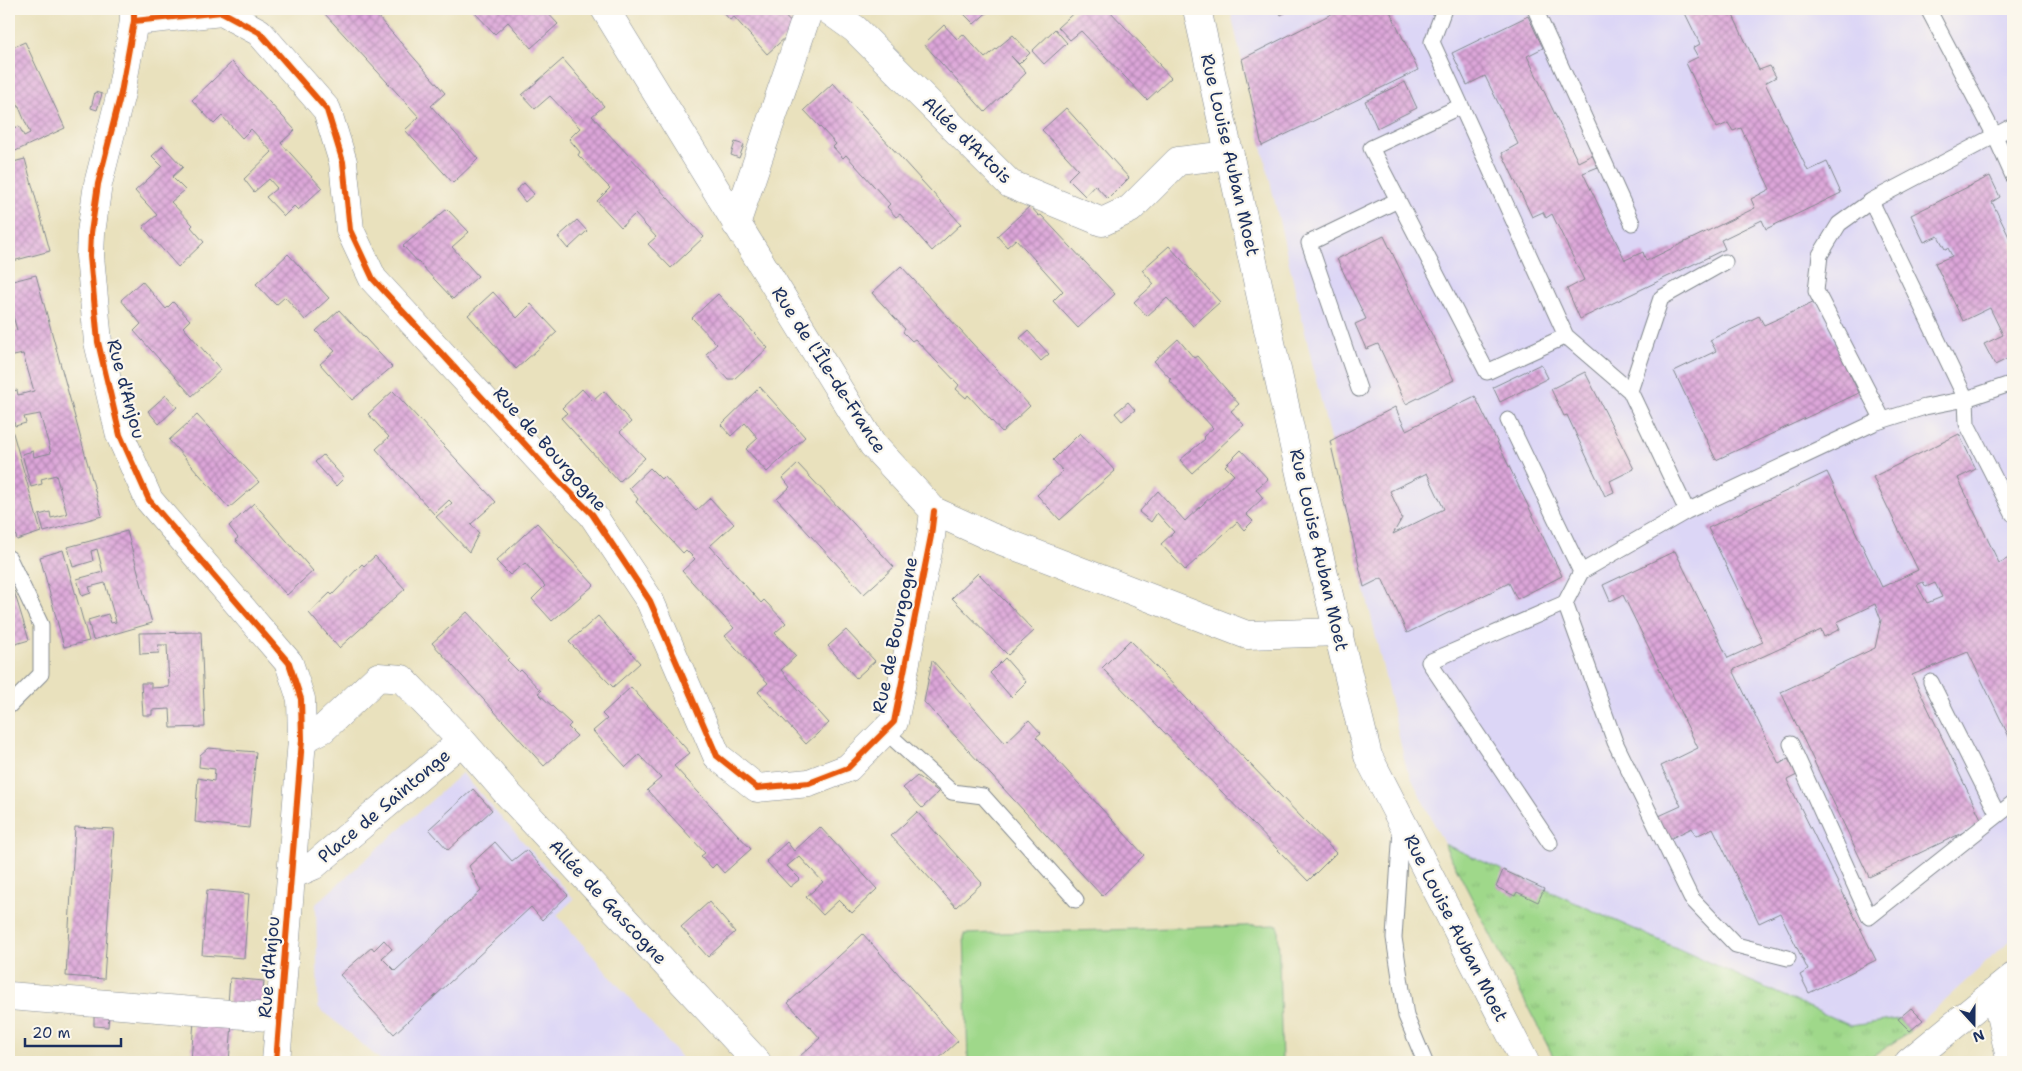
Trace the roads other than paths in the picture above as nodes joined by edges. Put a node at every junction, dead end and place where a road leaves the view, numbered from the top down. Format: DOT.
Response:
graph roads {
  1 [pos="605,9"];
  2 [pos="809,9"];
  3 [pos="827,9"];
  4 [pos="1197,9"];
  5 [pos="1444,9"];
  6 [pos="1535,9"];
  7 [pos="1928,9"];
  8 [pos="134,15"];
  9 [pos="1461,106"];
  10 [pos="2013,126"];
  11 [pos="1995,136"];
  12 [pos="1230,155"];
  13 [pos="2013,176"];
  14 [pos="1398,200"];
  15 [pos="1871,201"];
  16 [pos="1632,223"];
  17 [pos="736,224"];
  18 [pos="1725,262"];
  19 [pos="1566,336"];
  20 [pos="2013,383"];
  21 [pos="1359,389"];
  22 [pos="1630,391"];
  23 [pos="1966,399"];
  24 [pos="1508,420"];
  25 [pos="1882,420"];
  26 [pos="934,510"];
  27 [pos="1687,511"];
  28 [pos="2013,514"];
  29 [pos="9,558"];
  30 [pos="1581,572"];
  31 [pos="1565,603"];
  32 [pos="1339,632"];
  33 [pos="1931,682"];
  34 [pos="9,706"];
  35 [pos="885,731"];
  36 [pos="302,740"];
  37 [pos="462,740"];
  38 [pos="1790,744"];
  39 [pos="2013,803"];
  40 [pos="1998,815"];
  41 [pos="1402,822"];
  42 [pos="1550,843"];
  43 [pos="292,875"];
  44 [pos="1076,900"];
  45 [pos="1788,958"];
  46 [pos="2004,985"];
  47 [pos="9,996"];
  48 [pos="280,1018"];
  49 [pos="276,1062"];
  50 [pos="757,1062"];
  51 [pos="1425,1062"];
  52 [pos="1524,1062"];
  53 [pos="1909,1062"];
  54 [pos="2011,1062"];
  1 -- 17 [label="street, Rue de l'Île-de-France"];
  2 -- 17 [label="street"];
  3 -- 12 [label="street, Allée d'Artois"];
  4 -- 12 [label="street, Rue Louise Auban Moet"];
  5 -- 9 [label="lane"];
  6 -- 16 [label="lane"];
  7 -- 11 [label="lane"];
  8 -- 35 [label="street, Rue de Bourgogne"];
  8 -- 36 [label="street, Rue d'Anjou"];
  9 -- 14 [label="lane"];
  9 -- 19 [label="lane"];
  10 -- 11 [label="lane"];
  11 -- 13 [label="lane"];
  11 -- 15 [label="lane"];
  12 -- 32 [label="street, Rue Louise Auban Moet"];
  14 -- 19 [label="lane"];
  14 -- 21 [label="lane"];
  15 -- 23 [label="lane"];
  15 -- 25 [label="lane"];
  17 -- 26 [label="street, Rue de l'Île-de-France"];
  18 -- 22 [label="lane"];
  19 -- 22 [label="lane"];
  20 -- 23 [label="lane"];
  22 -- 27 [label="lane"];
  23 -- 25 [label="lane"];
  23 -- 28 [label="lane"];
  24 -- 30 [label="lane"];
  25 -- 27 [label="lane"];
  26 -- 32 [label="street, Rue de l'Île-de-France"];
  26 -- 35 [label="street, Rue de Bourgogne"];
  27 -- 30 [label="lane"];
  29 -- 34 [label="lane"];
  30 -- 31 [label="lane"];
  31 -- 42 [label="lane"];
  31 -- 45 [label="lane"];
  32 -- 41 [label="street, Rue Louise Auban Moet"];
  33 -- 40 [label="lane"];
  35 -- 44 [label="lane"];
  36 -- 37 [label="street, Place de Saintonge"];
  36 -- 43 [label="street, Place de Saintonge"];
  37 -- 43 [label="street, Place de Saintonge"];
  37 -- 50 [label="street, Allée de Gascogne"];
  38 -- 40 [label="lane"];
  39 -- 40 [label="lane"];
  41 -- 51 [label="lane"];
  41 -- 52 [label="street, Rue Louise Auban Moet"];
  43 -- 48 [label="street, Rue d'Anjou"];
  46 -- 53 [label="street"];
  46 -- 54 [label="street"];
  47 -- 48 [label="street"];
  48 -- 49 [label="street, Rue d'Anjou"];
}
